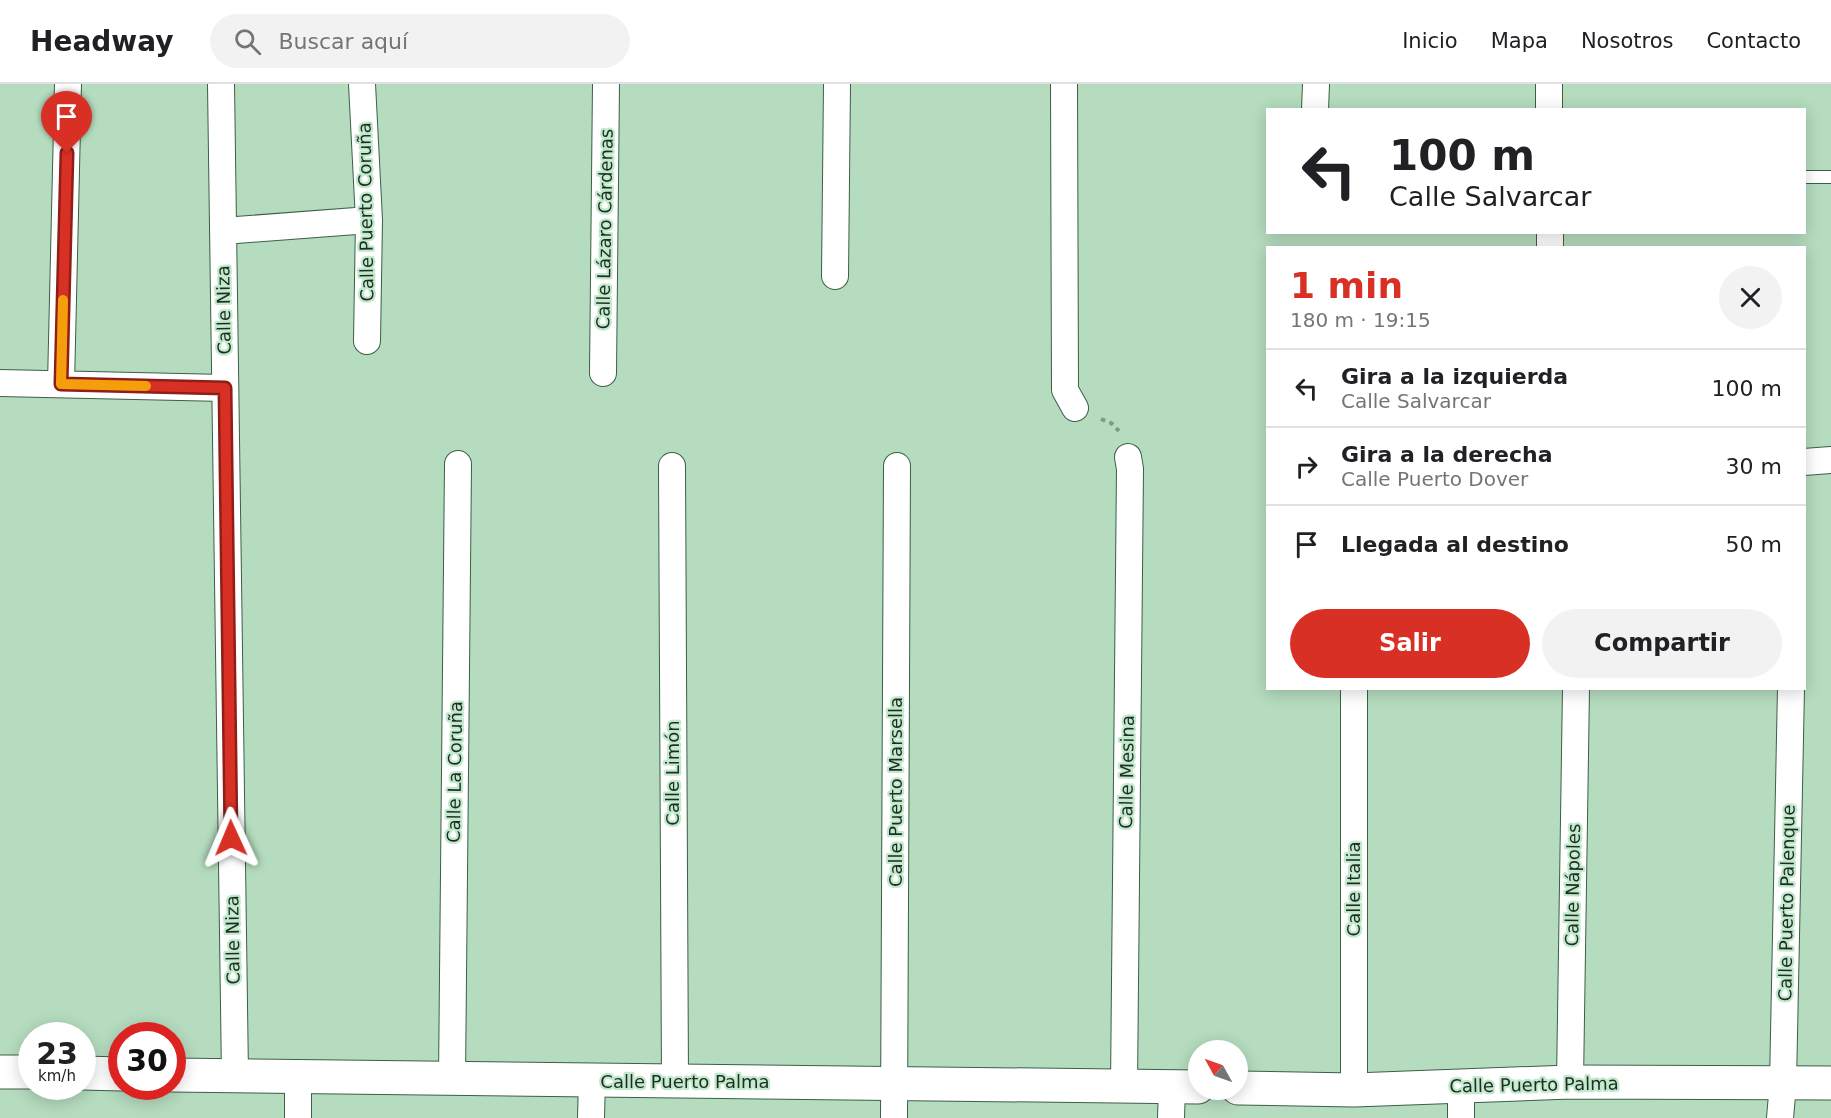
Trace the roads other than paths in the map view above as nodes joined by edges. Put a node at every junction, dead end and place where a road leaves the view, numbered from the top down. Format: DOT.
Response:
graph roads {
  1 [pos="68,84"];
  2 [pos="221,84"];
  3 [pos="362,84"];
  4 [pos="606,84"];
  5 [pos="837,84"];
  6 [pos="1064,84"];
  7 [pos="1316,84"];
  8 [pos="1549,84"];
  9 [pos="1315,108"];
  10 [pos="1549,108"];
  11 [pos="1806,177"];
  12 [pos="1831,177"];
  13 [pos="369,220"];
  14 [pos="223,231"];
  15 [pos="835,276"];
  16 [pos="367,341"];
  17 [pos="603,373"];
  18 [pos="0,383"];
  19 [pos="61,384"];
  20 [pos="225,388"];
  21 [pos="1075,408"];
  22 [pos="1128,457"];
  23 [pos="1831,460"];
  24 [pos="1806,462"];
  25 [pos="458,464"];
  26 [pos="672,465"];
  27 [pos="897,466"];
  28 [pos="1354,690"];
  29 [pos="1576,690"];
  30 [pos="1791,690"];
  31 [pos="0,1072"];
  32 [pos="18,1072"];
  33 [pos="186,1075"];
  34 [pos="235,1076"];
  35 [pos="298,1076"];
  36 [pos="452,1079"];
  37 [pos="592,1081"];
  38 [pos="675,1082"];
  39 [pos="1570,1082"];
  40 [pos="895,1083"];
  41 [pos="1831,1083"];
  42 [pos="1783,1084"];
  43 [pos="1124,1086"];
  44 [pos="1461,1086"];
  45 [pos="1248,1088"];
  46 [pos="1354,1090"];
  47 [pos="1181,1097"];
  48 [pos="298,1118"];
  49 [pos="591,1118"];
  50 [pos="894,1118"];
  51 [pos="1461,1118"];
  52 [pos="1780,1118"];
  1 -- 19 [label="street"];
  2 -- 14 [label="street, Calle Niza"];
  3 -- 13 [label="street, Calle Puerto Coruña"];
  4 -- 17 [label="street, Calle Lázaro Cárdenas"];
  5 -- 15 [label="street"];
  6 -- 21 [label="street"];
  7 -- 9 [label="street"];
  8 -- 10 [label="street"];
  11 -- 12 [label="lane"];
  13 -- 14 [label="street"];
  13 -- 16 [label="street, Calle Puerto Coruña"];
  14 -- 20 [label="street, Calle Niza"];
  18 -- 19 [label="street"];
  19 -- 20 [label="street"];
  20 -- 34 [label="street, Calle Niza"];
  22 -- 43 [label="street, Calle Mesina"];
  23 -- 24 [label="street"];
  25 -- 36 [label="street, Calle La Coruña"];
  26 -- 38 [label="street, Calle Limón"];
  27 -- 40 [label="street, Calle Puerto Marsella"];
  28 -- 46 [label="street, Calle Italia"];
  29 -- 39 [label="street, Calle Nápoles"];
  30 -- 42 [label="street, Calle Puerto Palenque"];
  31 -- 32 [label="street"];
  33 -- 34 [label="street, Calle Puerto Palma"];
  34 -- 35 [label="street, Calle Puerto Palma"];
  35 -- 36 [label="street, Calle Puerto Palma"];
  35 -- 48 [label="street"];
  36 -- 37 [label="street, Calle Puerto Palma"];
  37 -- 38 [label="street, Calle Puerto Palma"];
  37 -- 49 [label="street"];
  38 -- 40 [label="street, Calle Puerto Palma"];
  39 -- 42 [label="street, Calle Puerto Palma"];
  39 -- 44 [label="street, Calle Puerto Palma"];
  40 -- 43 [label="street, Calle Puerto Palma"];
  40 -- 50 [label="street, Calle Puerto Marsella"];
  41 -- 42 [label="street, Calle Puerto Palma"];
  42 -- 52 [label="street, Calle Puerto Palenque"];
  43 -- 47 [label="street, Calle Puerto Palma"];
  44 -- 46 [label="street, Calle Puerto Palma"];
  44 -- 51 [label="street"];
  45 -- 46 [label="street, Calle Puerto Palma"];
}
